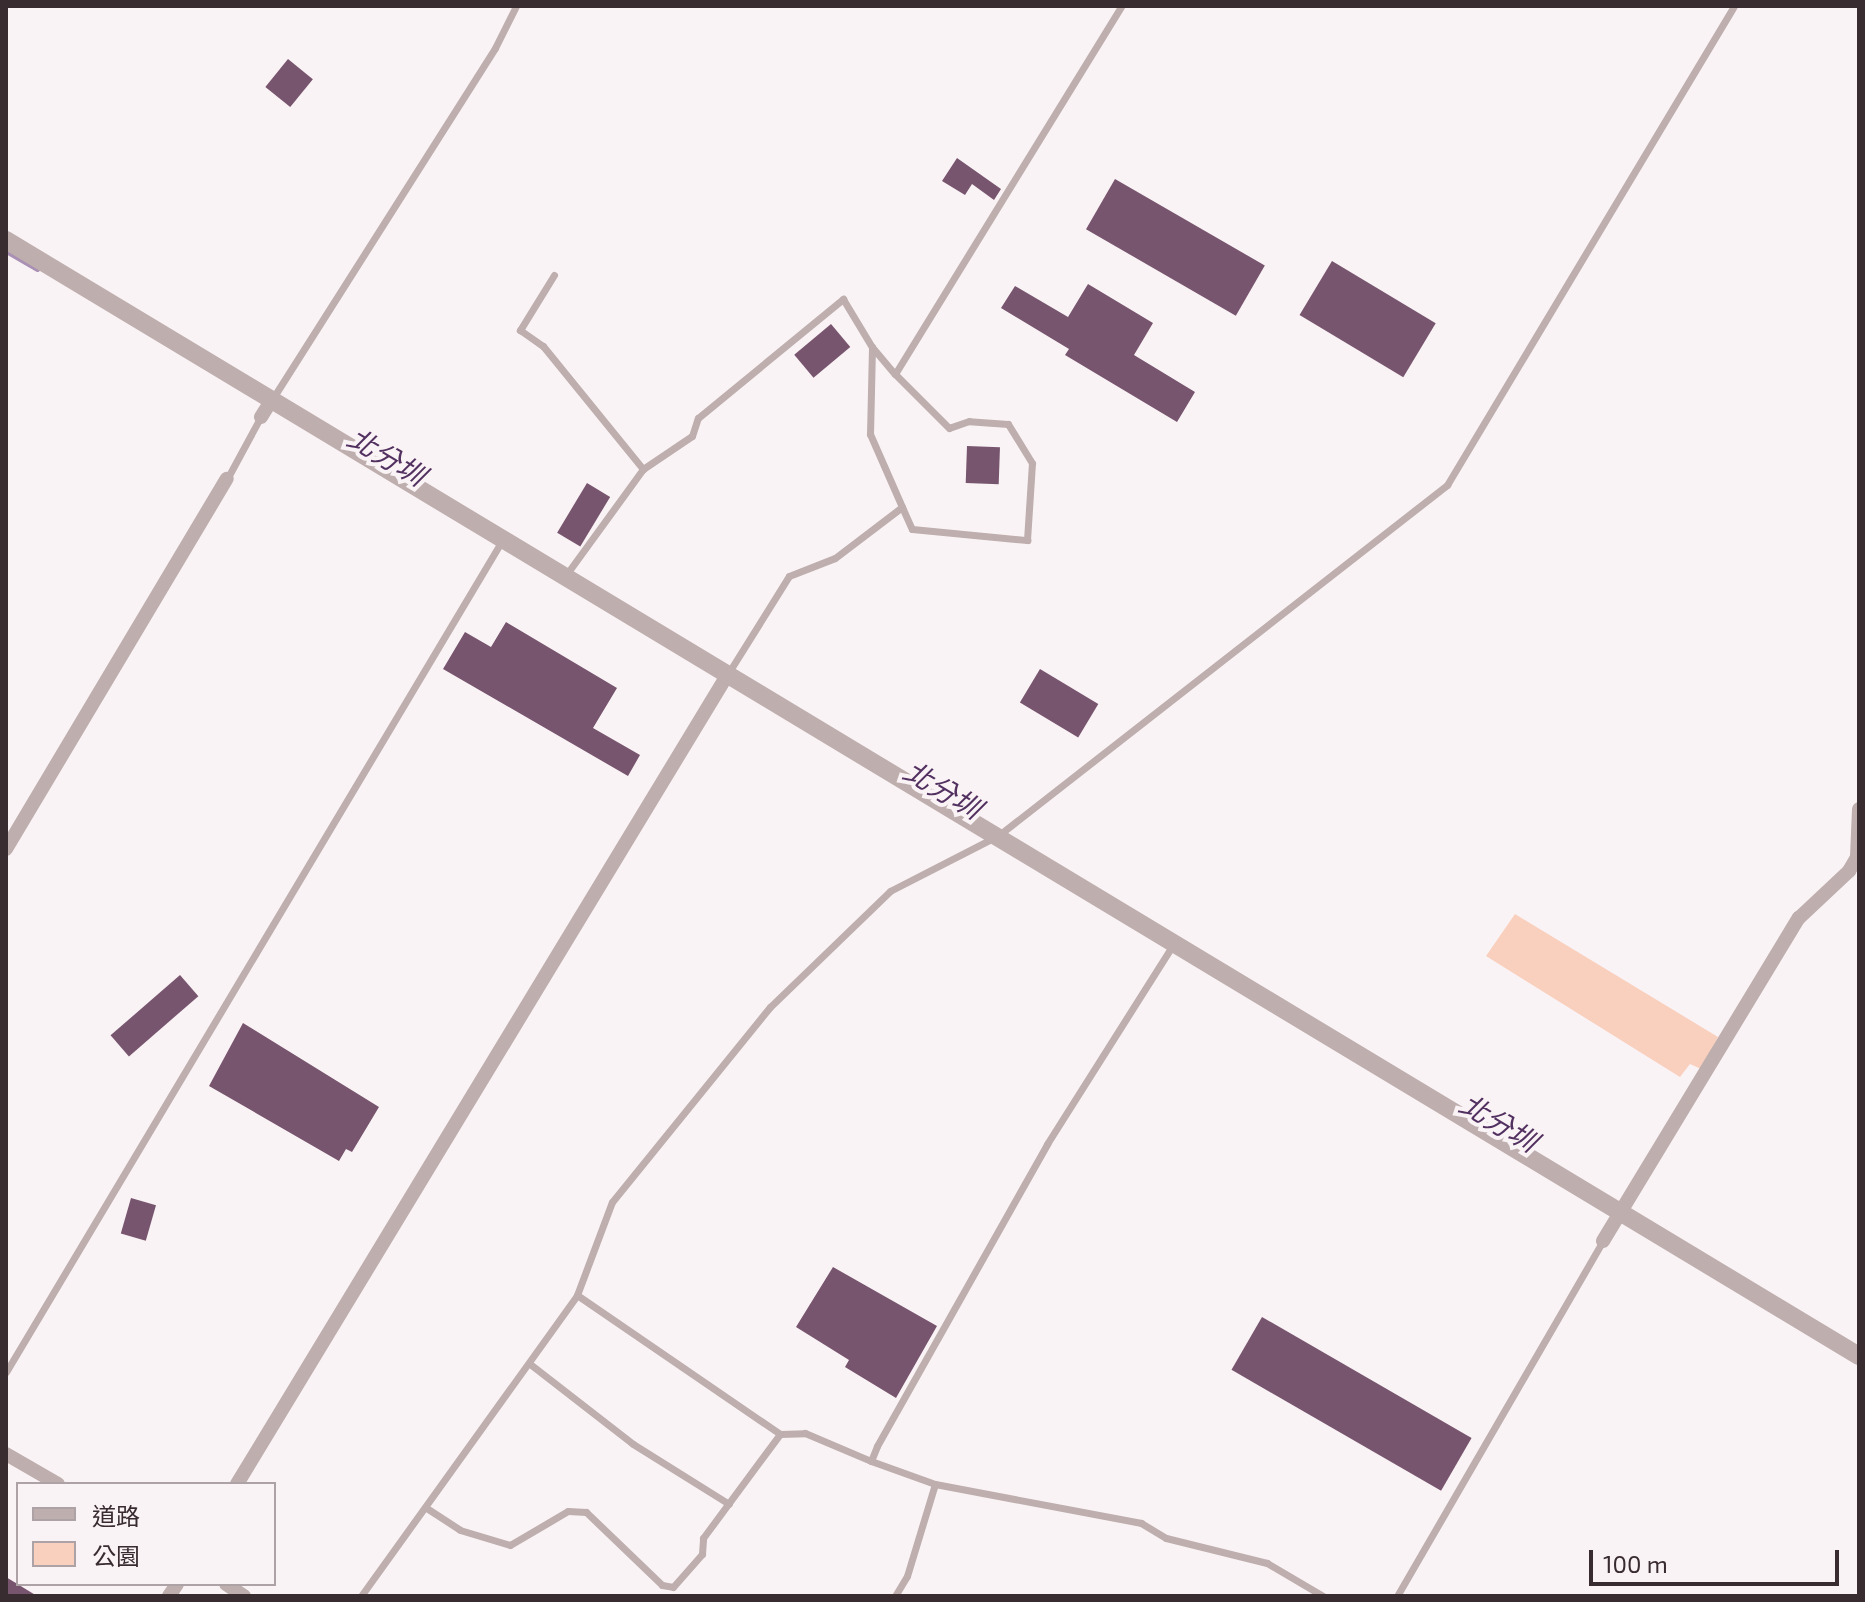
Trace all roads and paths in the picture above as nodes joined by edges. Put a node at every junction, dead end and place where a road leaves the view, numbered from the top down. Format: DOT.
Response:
graph roads {
  1 [pos="516,6"];
  2 [pos="1121,6"];
  3 [pos="1734,6"];
  4 [pos="6,240"];
  5 [pos="554,275"];
  6 [pos="872,347"];
  7 [pos="895,374"];
  8 [pos="273,398"];
  9 [pos="261,417"];
  10 [pos="643,469"];
  11 [pos="227,479"];
  12 [pos="902,507"];
  13 [pos="504,539"];
  14 [pos="566,576"];
  15 [pos="724,682"];
  16 [pos="1859,809"];
  17 [pos="999,835"];
  18 [pos="6,849"];
  19 [pos="1170,949"];
  20 [pos="1621,1212"];
  21 [pos="1603,1241"];
  22 [pos="577,1295"];
  23 [pos="1859,1356"];
  24 [pos="530,1364"];
  25 [pos="6,1372"];
  26 [pos="780,1434"];
  27 [pos="6,1454"];
  28 [pos="871,1461"];
  29 [pos="55,1482"];
  30 [pos="238,1482"];
  31 [pos="935,1484"];
  32 [pos="729,1504"];
  33 [pos="428,1509"];
  34 [pos="361,1596"];
  35 [pos="895,1596"];
  36 [pos="1323,1596"];
  37 [pos="1397,1596"];
  1 -- 8 [label="lane"];
  2 -- 7 [label="lane"];
  3 -- 17 [label="lane"];
  4 -- 8 [label="street"];
  5 -- 10 [label="lane"];
  6 -- 7 [label="lane"];
  6 -- 10 [label="lane"];
  6 -- 12 [label="lane"];
  7 -- 12 [label="lane"];
  8 -- 9 [label="street"];
  8 -- 13 [label="street"];
  9 -- 11 [label="lane"];
  10 -- 14 [label="lane"];
  11 -- 18 [label="street"];
  12 -- 15 [label="lane"];
  13 -- 14 [label="street"];
  13 -- 25 [label="lane"];
  14 -- 15 [label="street"];
  15 -- 17 [label="street"];
  15 -- 30 [label="street"];
  16 -- 20 [label="street"];
  17 -- 19 [label="street"];
  17 -- 22 [label="lane"];
  19 -- 20 [label="street"];
  19 -- 28 [label="lane"];
  20 -- 21 [label="street"];
  20 -- 23 [label="street"];
  21 -- 37 [label="lane"];
  22 -- 24 [label="lane"];
  22 -- 26 [label="lane"];
  24 -- 32 [label="lane"];
  24 -- 33 [label="lane"];
  26 -- 28 [label="lane"];
  26 -- 32 [label="lane"];
  27 -- 29 [label="street"];
  28 -- 31 [label="lane"];
  31 -- 35 [label="lane"];
  31 -- 36 [label="lane"];
  32 -- 33 [label="lane"];
  33 -- 34 [label="lane"];
}
